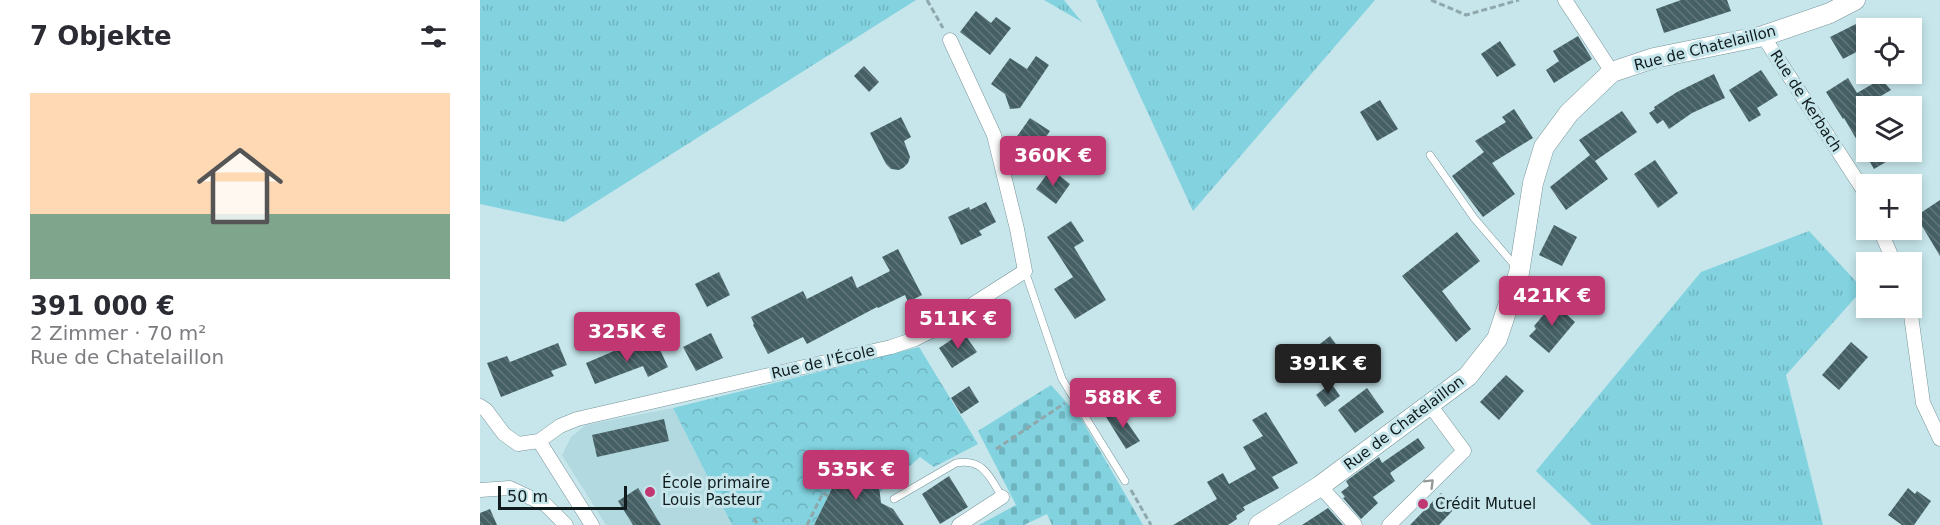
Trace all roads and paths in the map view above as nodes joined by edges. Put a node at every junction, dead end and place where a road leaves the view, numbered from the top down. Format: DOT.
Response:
graph roads {
  1 [pos="927,0"];
  2 [pos="1431,0"];
  3 [pos="1519,0"];
  4 [pos="1565,0"];
  5 [pos="1855,0"];
  6 [pos="1764,36"];
  7 [pos="950,40"];
  8 [pos="1612,72"];
  9 [pos="1430,155"];
  10 [pos="1856,179"];
  11 [pos="1519,270"];
  12 [pos="1024,271"];
  13 [pos="1911,318"];
  14 [pos="1074,397"];
  15 [pos="1430,405"];
  16 [pos="480,406"];
  17 [pos="1940,439"];
  18 [pos="539,441"];
  19 [pos="996,449"];
  20 [pos="1125,481"];
  21 [pos="1320,486"];
  22 [pos="480,490"];
  23 [pos="828,496"];
  24 [pos="1002,497"];
  25 [pos="894,499"];
  26 [pos="754,518"];
  27 [pos="566,525"];
  28 [pos="592,525"];
  29 [pos="758,525"];
  30 [pos="807,525"];
  31 [pos="960,525"];
  32 [pos="1151,525"];
  33 [pos="1259,525"];
  34 [pos="1355,525"];
  35 [pos="1389,525"];
  1 -- 7 [label="path"];
  2 -- 3 [label="path"];
  4 -- 8 [label="street"];
  5 -- 6 [label="main road, Rue de Chatelaillon"];
  6 -- 8 [label="main road, Rue de Chatelaillon"];
  6 -- 10 [label="street, Rue de Kerbach"];
  7 -- 12 [label="street"];
  8 -- 11 [label="main road, Rue de Chatelaillon"];
  9 -- 11 [label="lane"];
  11 -- 15 [label="main road, Rue de Chatelaillon"];
  12 -- 14 [label="lane"];
  12 -- 18 [label="street, Rue de l'École"];
  13 -- 17 [label="street"];
  14 -- 19 [label="path"];
  14 -- 20 [label="lane"];
  15 -- 21 [label="main road, Rue de Chatelaillon"];
  35 -- 15 [label="street, one-way"];
  16 -- 18 [label="street"];
  18 -- 28 [label="street"];
  20 -- 32 [label="path"];
  21 -- 33 [label="main road, Rue de Chatelaillon"];
  21 -- 34 [label="street"];
  22 -- 27 [label="street"];
  23 -- 30 [label="path"];
  24 -- 25 [label="lane"];
  24 -- 31 [label="street"];
  26 -- 29 [label="path"];
}
